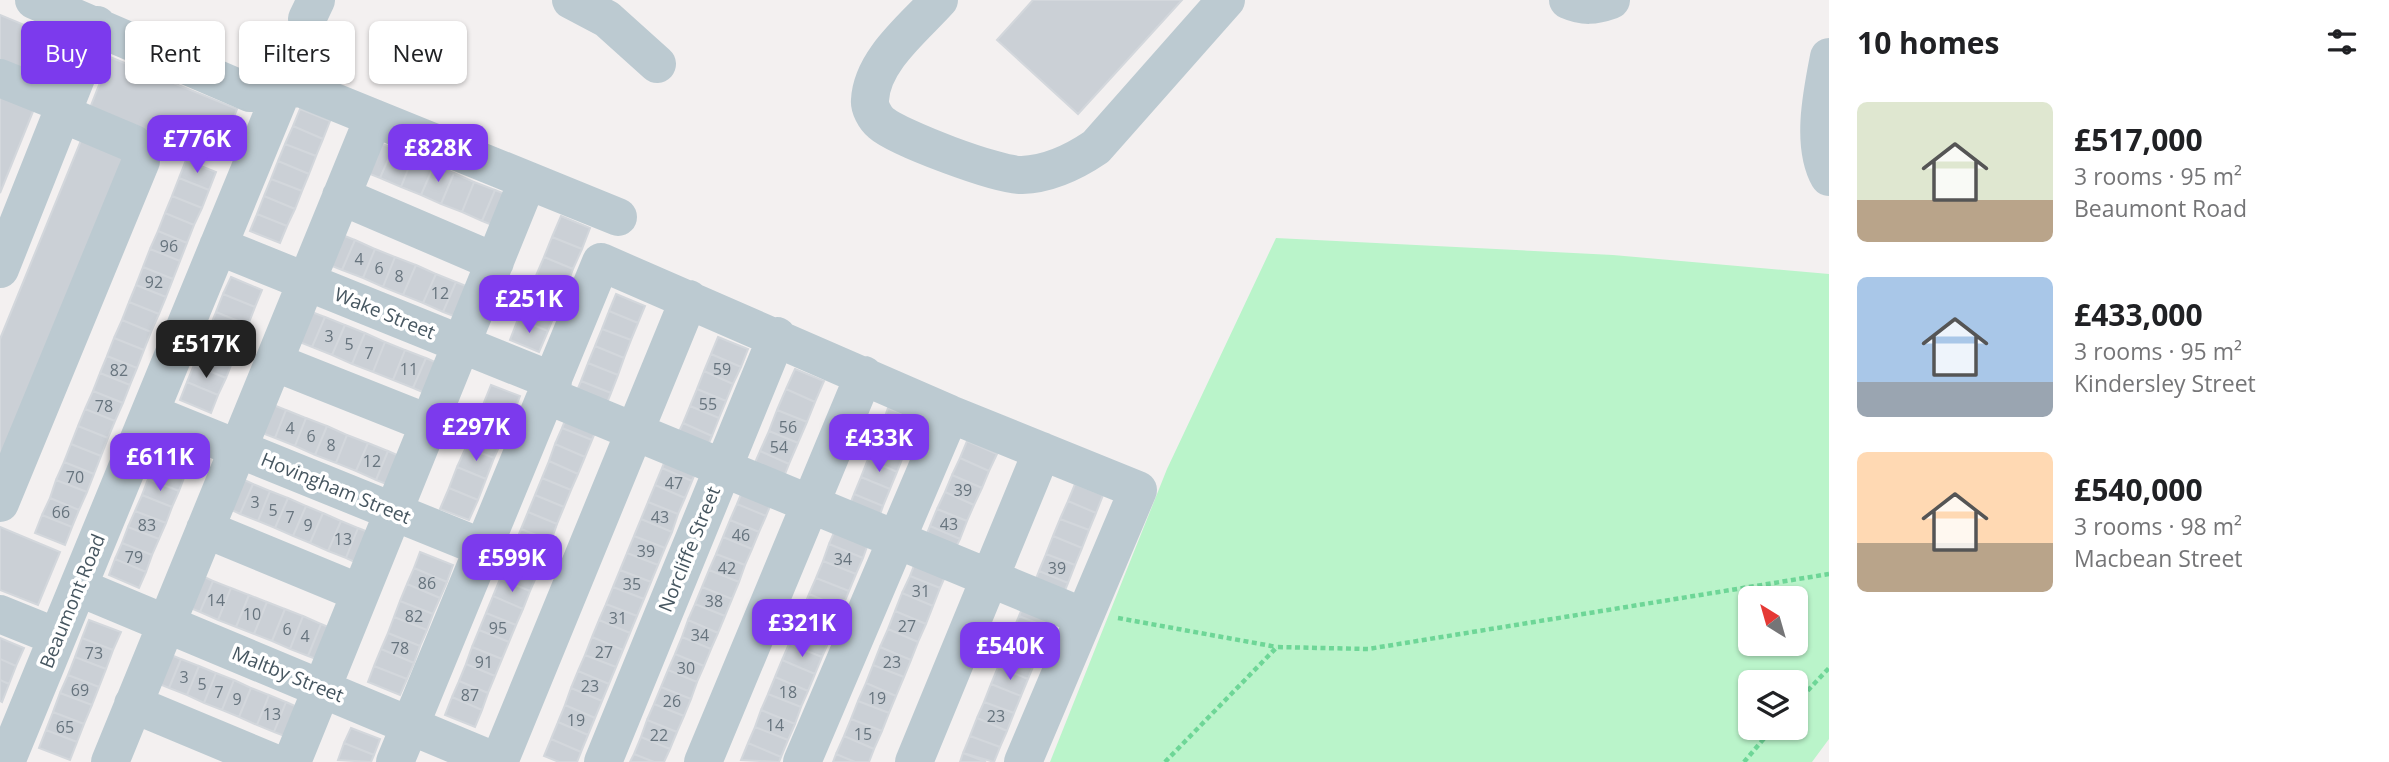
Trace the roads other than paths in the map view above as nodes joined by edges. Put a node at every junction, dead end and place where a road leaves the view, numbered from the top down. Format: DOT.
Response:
graph roads {
  1 [pos="34,0"];
  2 [pos="939,0"];
  3 [pos="1226,0"];
  4 [pos="1568,0"];
  5 [pos="1611,0"];
  6 [pos="579,4"];
  7 [pos="87,21"];
  8 [pos="111,31"];
  9 [pos="1829,57"];
  10 [pos="657,64"];
  11 [pos="0,78"];
  12 [pos="75,84"];
  13 [pos="282,91"];
  14 [pos="70,97"];
  15 [pos="373,119"];
  16 [pos="1829,177"];
  17 [pos="527,181"];
  18 [pos="341,196"];
  19 [pos="618,216"];
  20 [pos="218,246"];
  21 [pos="495,262"];
  22 [pos="0,269"];
  23 [pos="306,281"];
  24 [pos="689,299"];
  25 [pos="777,336"];
  26 [pos="463,344"];
  27 [pos="274,362"];
  28 [pos="864,375"];
  29 [pos="550,388"];
  30 [pos="150,413"];
  31 [pos="950,414"];
  32 [pos="430,424"];
  33 [pos="635,431"];
  34 [pos="238,449"];
  35 [pos="1042,451"];
  36 [pos="723,468"];
  37 [pos="0,503"];
  38 [pos="810,504"];
  39 [pos="393,511"];
  40 [pos="205,529"];
  41 [pos="897,539"];
  42 [pos="483,548"];
  43 [pos="990,578"];
  44 [pos="78,587"];
  45 [pos="360,593"];
  46 [pos="0,614"];
  47 [pos="1085,614"];
  48 [pos="165,623"];
  49 [pos="57,637"];
  50 [pos="322,688"];
  51 [pos="133,704"];
  52 [pos="411,724"];
  53 [pos="8,761"];
  54 [pos="110,762"];
  55 [pos="272,762"];
  56 [pos="292,762"];
  57 [pos="395,762"];
  58 [pos="498,762"];
  59 [pos="603,762"];
  60 [pos="703,762"];
  61 [pos="802,762"];
  62 [pos="914,762"];
  63 [pos="1023,762"];
  1 -- 7 [label="street"];
  2 -- 3 [label="street"];
  4 -- 5 [label="street"];
  6 -- 10 [label="street"];
  8 -- 13 [label="street"];
  9 -- 16 [label="street"];
  11 -- 14 [label="street"];
  12 -- 14 [label="street"];
  13 -- 15 [label="street"];
  13 -- 20 [label="street, Beaumont Road"];
  14 -- 22 [label="street"];
  14 -- 37 [label="street"];
  15 -- 17 [label="street"];
  15 -- 18 [label="street"];
  17 -- 19 [label="street"];
  17 -- 21 [label="street"];
  18 -- 21 [label="street"];
  18 -- 23 [label="street"];
  20 -- 23 [label="street, Wake Street"];
  20 -- 30 [label="street, Beaumont Road"];
  21 -- 26 [label="street"];
  23 -- 26 [label="street, Wake Street"];
  23 -- 27 [label="street"];
  24 -- 25 [label="street"];
  24 -- 29 [label="street"];
  24 -- 33 [label="street"];
  25 -- 28 [label="street"];
  25 -- 36 [label="street, Norcliffe Street"];
  26 -- 29 [label="street, Wake Street"];
  26 -- 32 [label="street"];
  27 -- 32 [label="street"];
  27 -- 34 [label="street"];
  28 -- 31 [label="street"];
  28 -- 38 [label="street"];
  29 -- 33 [label="street, Wake Street"];
  29 -- 42 [label="street"];
  30 -- 34 [label="street, Hovingham Street"];
  30 -- 44 [label="street, Beaumont Road"];
  31 -- 35 [label="street"];
  31 -- 41 [label="street"];
  32 -- 39 [label="street"];
  33 -- 36 [label="street, Wake Street"];
  33 -- 58 [label="street"];
  34 -- 39 [label="street, Hovingham Street"];
  34 -- 40 [label="street"];
  35 -- 43 [label="street"];
  35 -- 47 [label="street"];
  36 -- 38 [label="street, Wake Street"];
  36 -- 59 [label="street, Norcliffe Street"];
  38 -- 41 [label="street, Wake Street"];
  38 -- 60 [label="street"];
  39 -- 42 [label="street, Hovingham Street"];
  39 -- 45 [label="street"];
  40 -- 45 [label="street"];
  40 -- 48 [label="street"];
  41 -- 43 [label="street, Wake Street"];
  41 -- 61 [label="street"];
  42 -- 52 [label="street"];
  43 -- 47 [label="street, Wake Street"];
  43 -- 62 [label="street"];
  44 -- 48 [label="street, Maltby Street"];
  44 -- 49 [label="street, Beaumont Road"];
  45 -- 50 [label="street"];
  46 -- 49 [label="street"];
  47 -- 63 [label="street"];
  48 -- 50 [label="street, Maltby Street"];
  48 -- 51 [label="street"];
  49 -- 53 [label="street, Beaumont Road"];
  50 -- 52 [label="street, Maltby Street"];
  50 -- 56 [label="street"];
  51 -- 54 [label="street"];
  51 -- 55 [label="street"];
  52 -- 57 [label="street"];
  52 -- 58 [label="street, Maltby Street"];
}
